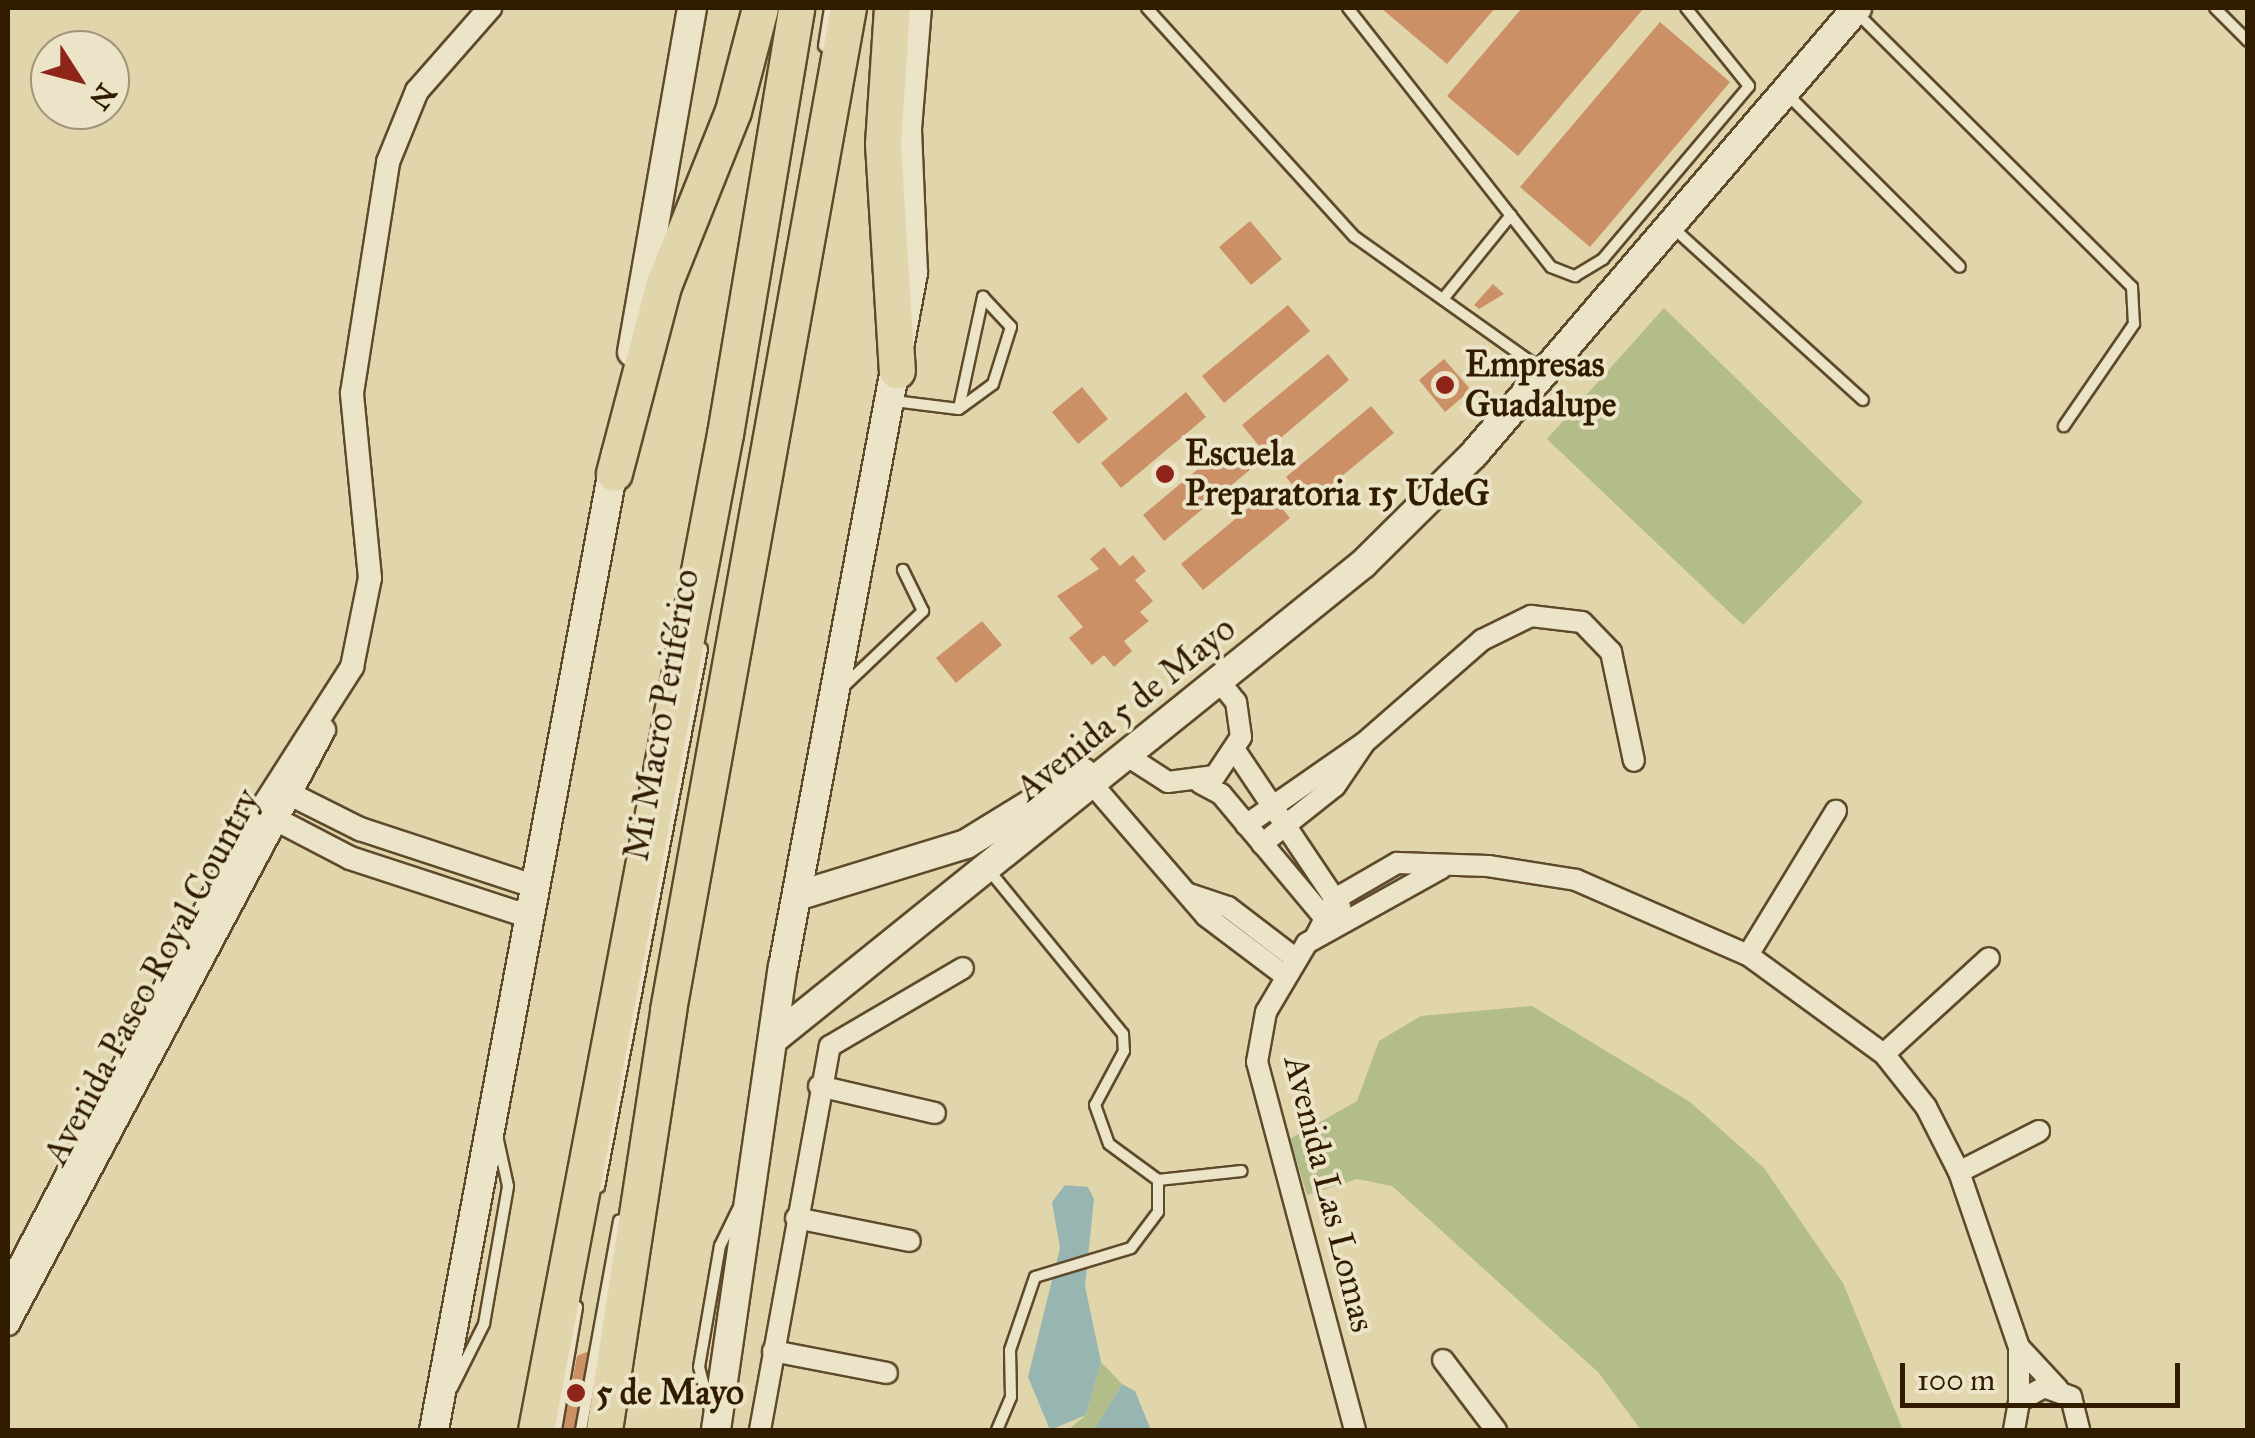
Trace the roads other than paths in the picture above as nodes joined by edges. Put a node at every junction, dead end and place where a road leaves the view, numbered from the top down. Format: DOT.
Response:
graph roads {
  1 [pos="490,8"];
  2 [pos="692,8"];
  3 [pos="760,8"];
  4 [pos="796,8"];
  5 [pos="812,8"];
  6 [pos="830,8"];
  7 [pos="848,8"];
  8 [pos="892,8"];
  9 [pos="917,8"];
  10 [pos="1148,8"];
  11 [pos="1348,8"];
  12 [pos="1686,8"];
  13 [pos="2215,8"];
  14 [pos="1856,9"];
  15 [pos="2248,41"];
  16 [pos="1784,92"];
  17 [pos="1511,216"];
  18 [pos="1670,225"];
  19 [pos="1960,267"];
  20 [pos="1444,299"];
  21 [pos="1543,371"];
  22 [pos="894,386"];
  23 [pos="1862,400"];
  24 [pos="959,409"];
  25 [pos="1503,416"];
  26 [pos="2064,426"];
  27 [pos="614,473"];
  28 [pos="903,570"];
  29 [pos="1220,682"];
  30 [pos="837,692"];
  31 [pos="1364,743"];
  32 [pos="1236,752"];
  33 [pos="1129,757"];
  34 [pos="1634,760"];
  35 [pos="1200,783"];
  36 [pos="1093,785"];
  37 [pos="282,790"];
  38 [pos="1270,806"];
  39 [pos="1836,811"];
  40 [pos="266,815"];
  41 [pos="1246,825"];
  42 [pos="1286,825"];
  43 [pos="360,829"];
  44 [pos="1262,844"];
  45 [pos="350,858"];
  46 [pos="1442,868"];
  47 [pos="988,869"];
  48 [pos="536,886"];
  49 [pos="797,896"];
  50 [pos="530,917"];
  51 [pos="1330,919"];
  52 [pos="1748,955"];
  53 [pos="1989,958"];
  54 [pos="1290,967"];
  55 [pos="964,968"];
  56 [pos="776,1038"];
  57 [pos="1884,1054"];
  58 [pos="819,1086"];
  59 [pos="935,1113"];
  60 [pos="2039,1130"];
  61 [pos="85,1155"];
  62 [pos="1242,1170"];
  63 [pos="1959,1172"];
  64 [pos="1158,1180"];
  65 [pos="796,1218"];
  66 [pos="910,1241"];
  67 [pos="8,1288"];
  68 [pos="8,1324"];
  69 [pos="2019,1347"];
  70 [pos="774,1351"];
  71 [pos="1443,1360"];
  72 [pos="888,1373"];
  73 [pos="2058,1389"];
  74 [pos="2019,1402"];
  75 [pos="435,1425"];
  76 [pos="536,1430"];
  77 [pos="556,1430"];
  78 [pos="581,1430"];
  79 [pos="604,1430"];
  80 [pos="715,1430"];
  81 [pos="760,1430"];
  82 [pos="997,1430"];
  83 [pos="1355,1430"];
  84 [pos="1496,1430"];
  85 [pos="2014,1430"];
  86 [pos="2079,1430"];
  1 -- 37 [label="street, Avenida Paseo Royal Country"];
  2 -- 27 [label="main road"];
  3 -- 27 [label="highway"];
  4 -- 76 [label="highway"];
  5 -- 77 [label="lane, Mi Macro Periférico"];
  6 -- 78 [label="lane, Mi Macro Periférico"];
  7 -- 79 [label="highway"];
  8 -- 22 [label="highway"];
  9 -- 22 [label="main road"];
  10 -- 20 [label="lane"];
  11 -- 17 [label="lane"];
  12 -- 17 [label="lane"];
  13 -- 15 [label="lane"];
  14 -- 16 [label="main road, Avenida 5 de Mayo"];
  14 -- 26 [label="lane"];
  16 -- 18 [label="main road, Avenida 5 de Mayo"];
  16 -- 19 [label="lane"];
  17 -- 20 [label="lane"];
  18 -- 21 [label="main road, Avenida 5 de Mayo"];
  18 -- 23 [label="lane"];
  20 -- 21 [label="lane"];
  21 -- 25 [label="main road, Avenida 5 de Mayo"];
  22 -- 24 [label="lane"];
  22 -- 30 [label="main road"];
  24 -- 24 [label="lane"];
  25 -- 29 [label="main road, Avenida 5 de Mayo"];
  25 -- 49 [label="main road, Avenida 5 de Mayo"];
  27 -- 48 [label="main road"];
  28 -- 30 [label="lane"];
  29 -- 32 [label="street"];
  29 -- 33 [label="main road, Avenida 5 de Mayo"];
  30 -- 49 [label="main road"];
  31 -- 34 [label="street"];
  31 -- 38 [label="street"];
  31 -- 42 [label="street"];
  32 -- 35 [label="street"];
  32 -- 38 [label="street"];
  33 -- 35 [label="street"];
  33 -- 36 [label="main road, Avenida 5 de Mayo"];
  35 -- 41 [label="street"];
  36 -- 47 [label="main road, Avenida 5 de Mayo"];
  36 -- 54 [label="street"];
  37 -- 40 [label="street, Avenida Paseo Royal Country"];
  37 -- 43 [label="street"];
  38 -- 41 [label="street"];
  38 -- 42 [label="street"];
  39 -- 52 [label="street"];
  40 -- 45 [label="street"];
  40 -- 61 [label="street, Avenida Paseo Royal Country"];
  41 -- 44 [label="street"];
  42 -- 44 [label="street"];
  42 -- 51 [label="street"];
  43 -- 45 [label="street"];
  43 -- 48 [label="street"];
  44 -- 51 [label="street"];
  45 -- 50 [label="street"];
  46 -- 51 [label="street"];
  46 -- 51 [label="street"];
  46 -- 52 [label="street"];
  47 -- 56 [label="main road, Avenida 5 de Mayo"];
  47 -- 64 [label="lane"];
  48 -- 50 [label="main road"];
  49 -- 56 [label="main road"];
  50 -- 75 [label="main road"];
  51 -- 54 [label="street, Avenida Las Lomas"];
  52 -- 57 [label="street"];
  53 -- 57 [label="street"];
  54 -- 83 [label="street, Avenida Las Lomas"];
  55 -- 58 [label="street"];
  56 -- 80 [label="main road"];
  57 -- 63 [label="street"];
  58 -- 59 [label="street"];
  58 -- 65 [label="street"];
  60 -- 63 [label="street"];
  61 -- 67 [label="street, Avenida Paseo Royal Country"];
  61 -- 68 [label="street, Avenida Paseo Royal Country"];
  62 -- 64 [label="lane"];
  63 -- 69 [label="street"];
  64 -- 82 [label="lane"];
  65 -- 66 [label="street"];
  65 -- 70 [label="street"];
  69 -- 73 [label="street"];
  69 -- 74 [label="street"];
  70 -- 72 [label="street"];
  70 -- 81 [label="street"];
  71 -- 84 [label="street"];
  73 -- 74 [label="street"];
  73 -- 86 [label="street"];
  74 -- 85 [label="street"];
}
